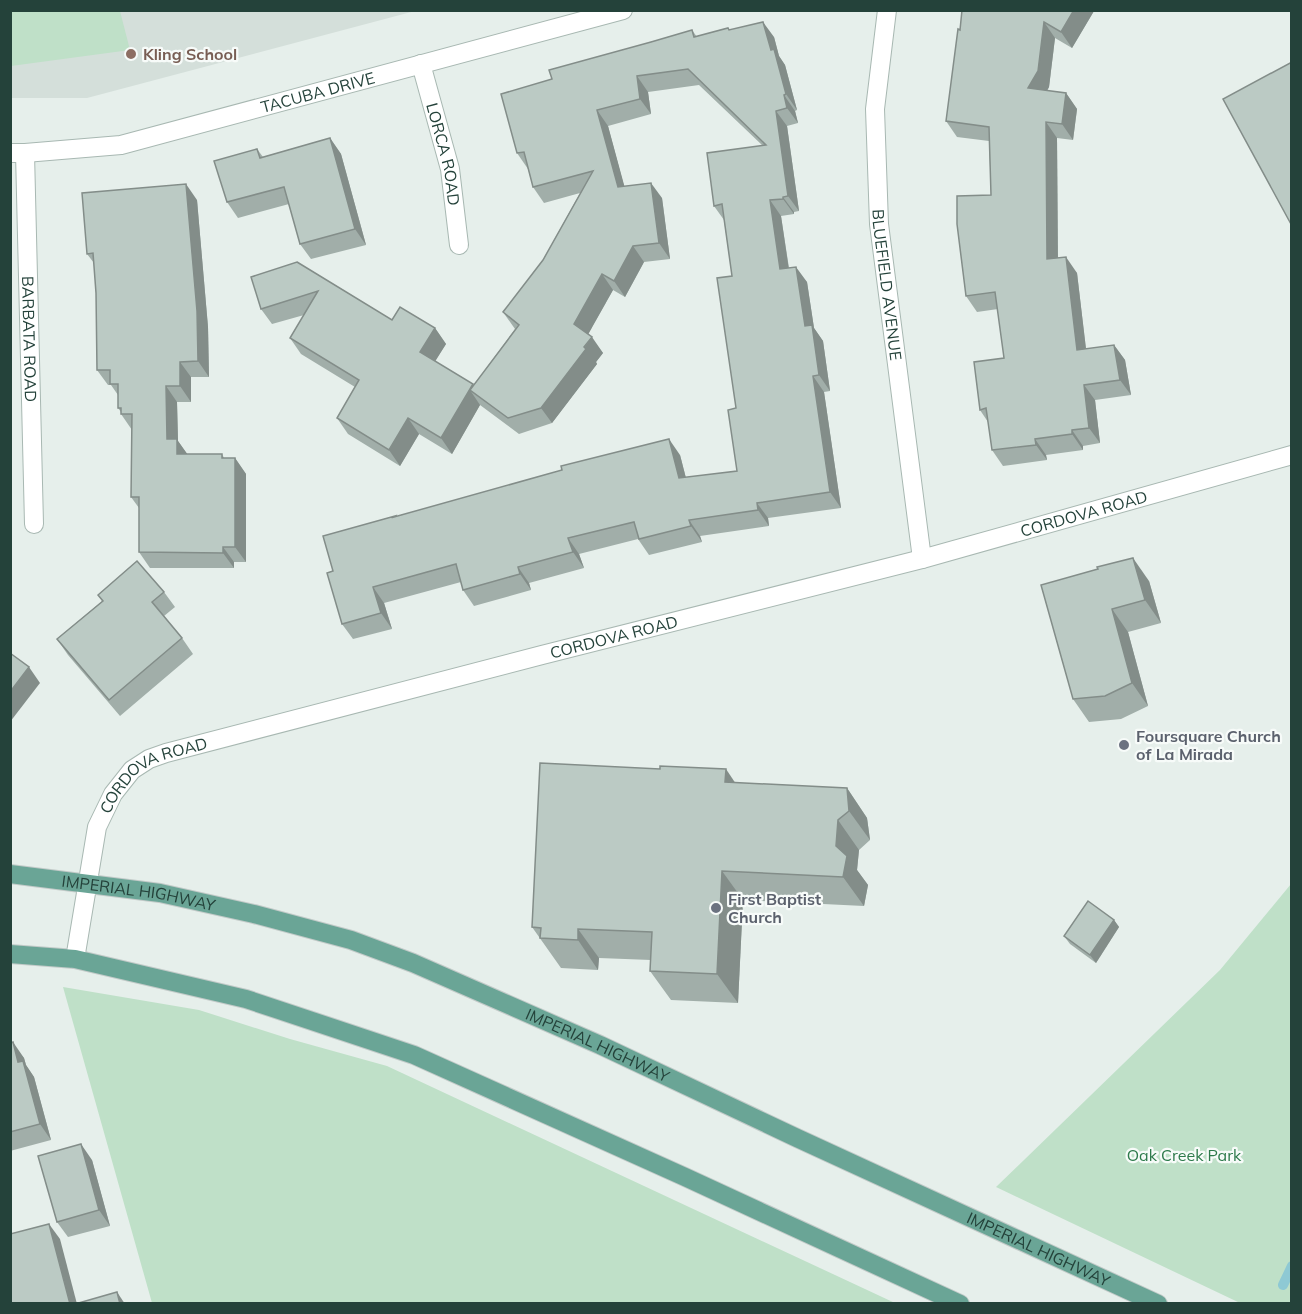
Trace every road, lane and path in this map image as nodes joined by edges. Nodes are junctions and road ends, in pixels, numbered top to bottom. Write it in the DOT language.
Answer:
graph roads {
  1 [pos="623,10"];
  2 [pos="886,10"];
  3 [pos="421,64"];
  4 [pos="18,153"];
  5 [pos="459,245"];
  6 [pos="1292,455"];
  7 [pos="34,524"];
  8 [pos="922,559"];
  9 [pos="10,874"];
  10 [pos="88,884"];
  11 [pos="10,954"];
  12 [pos="75,959"];
  13 [pos="960,1304"];
  14 [pos="1158,1304"];
  1 -- 3 [label="street, TACUBA DRIVE"];
  2 -- 8 [label="street, BLUEFIELD AVENUE"];
  3 -- 4 [label="street, TACUBA DRIVE"];
  3 -- 5 [label="street, LORCA ROAD"];
  4 -- 7 [label="street, BARBATA ROAD"];
  6 -- 8 [label="street, CORDOVA ROAD"];
  8 -- 10 [label="street, CORDOVA ROAD"];
  9 -- 10 [label="main road, IMPERIAL HIGHWAY"];
  10 -- 12 [label="street, CORDOVA ROAD"];
  10 -- 14 [label="main road, IMPERIAL HIGHWAY"];
  11 -- 12 [label="main road"];
  12 -- 13 [label="main road"];
}
